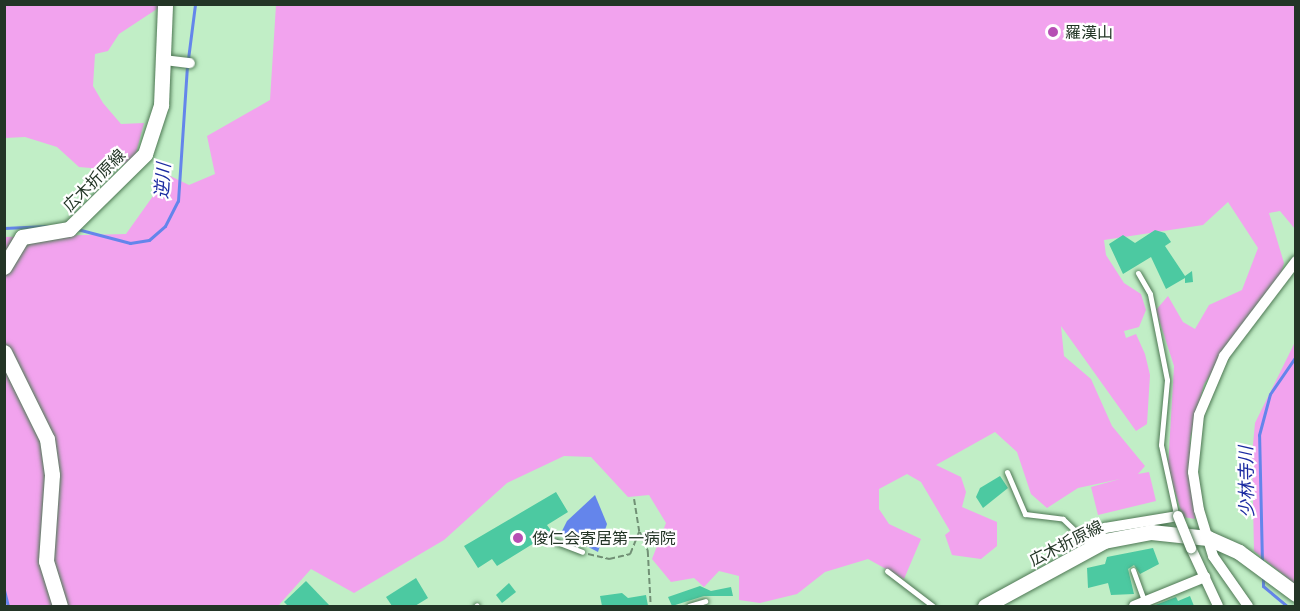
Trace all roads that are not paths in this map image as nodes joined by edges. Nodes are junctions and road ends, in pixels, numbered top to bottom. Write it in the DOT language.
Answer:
graph roads {
  1 [pos="165,4"];
  2 [pos="164,60"];
  3 [pos="190,63"];
  4 [pos="1296,261"];
  5 [pos="4,267"];
  6 [pos="1138,273"];
  7 [pos="4,352"];
  8 [pos="1007,472"];
  9 [pos="1177,515"];
  10 [pos="1208,538"];
  11 [pos="554,541"];
  12 [pos="1089,546"];
  13 [pos="582,552"];
  14 [pos="887,570"];
  15 [pos="1133,570"];
  16 [pos="1205,577"];
  17 [pos="1296,594"];
  18 [pos="1144,600"];
  19 [pos="705,601"];
  20 [pos="60,606"];
  21 [pos="689,606"];
  22 [pos="933,606"];
  23 [pos="985,606"];
  24 [pos="1134,606"];
  25 [pos="1218,606"];
  26 [pos="1248,606"];
  1 -- 2 [label="main road, 広木折原線"];
  2 -- 3 [label="street"];
  2 -- 5 [label="main road, 広木折原線"];
  4 -- 10 [label="street"];
  6 -- 9 [label="lane"];
  7 -- 20 [label="main road"];
  8 -- 12 [label="lane"];
  9 -- 12 [label="street"];
  9 -- 16 [label="street, bridge"];
  10 -- 12 [label="main road, 広木折原線"];
  10 -- 17 [label="main road, 広木折原線"];
  10 -- 26 [label="street"];
  11 -- 13 [label="lane"];
  12 -- 23 [label="main road, 広木折原線"];
  14 -- 22 [label="lane"];
  15 -- 18 [label="lane"];
  16 -- 18 [label="street"];
  16 -- 25 [label="street"];
  18 -- 24 [label="street"];
  19 -- 21 [label="lane"];
}
